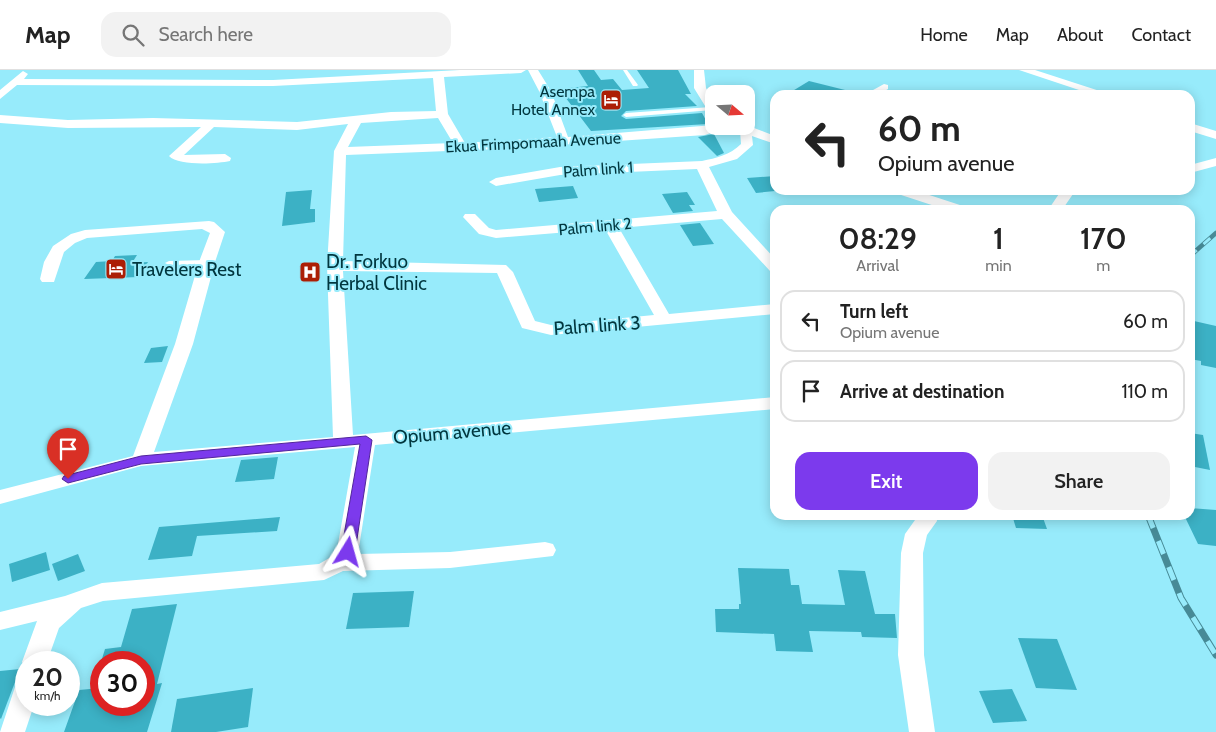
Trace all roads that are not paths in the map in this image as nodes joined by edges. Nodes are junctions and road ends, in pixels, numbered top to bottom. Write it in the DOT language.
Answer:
graph roads {
  1 [pos="28,70"];
  2 [pos="521,70"];
  3 [pos="533,70"];
  4 [pos="625,70"];
  5 [pos="699,70"];
  6 [pos="1024,70"];
  7 [pos="438,75"];
  8 [pos="14,82"];
  9 [pos="635,85"];
  10 [pos="884,87"];
  11 [pos="879,90"];
  12 [pos="1090,90"];
  13 [pos="0,96"];
  14 [pos="705,97"];
  15 [pos="705,110"];
  16 [pos="442,114"];
  17 [pos="626,115"];
  18 [pos="0,119"];
  19 [pos="357,119"];
  20 [pos="211,124"];
  21 [pos="1195,128"];
  22 [pos="705,132"];
  23 [pos="755,133"];
  24 [pos="743,135"];
  25 [pos="1216,135"];
  26 [pos="770,138"];
  27 [pos="564,141"];
  28 [pos="461,146"];
  29 [pos="340,151"];
  30 [pos="226,158"];
  31 [pos="1216,162"];
  32 [pos="702,165"];
  33 [pos="1195,168"];
  34 [pos="496,182"];
  35 [pos="915,195"];
  36 [pos="946,205"];
  37 [pos="726,214"];
  38 [pos="470,217"];
  39 [pos="610,225"];
  40 [pos="207,262"];
  41 [pos="770,262"];
  42 [pos="169,263"];
  43 [pos="335,266"];
  44 [pos="48,279"];
  45 [pos="770,309"];
  46 [pos="664,319"];
  47 [pos="770,403"];
  48 [pos="366,440"];
  49 [pos="343,441"];
  50 [pos="141,460"];
  51 [pos="5,492"];
  52 [pos="926,520"];
  53 [pos="545,550"];
  54 [pos="339,563"];
  55 [pos="73,602"];
  56 [pos="0,621"];
  57 [pos="39,651"];
  58 [pos="17,716"];
  59 [pos="12,732"];
  60 [pos="922,732"];
  1 -- 8 [label="street"];
  2 -- 7 [label="street"];
  3 -- 27 [label="street"];
  4 -- 9 [label="lane"];
  5 -- 14 [label="street"];
  6 -- 12 [label="street"];
  7 -- 8 [label="street"];
  7 -- 16 [label="street"];
  8 -- 13 [label="street"];
  10 -- 11 [label="street"];
  15 -- 17 [label="lane"];
  16 -- 19 [label="street"];
  16 -- 28 [label="street"];
  18 -- 20 [label="street"];
  19 -- 20 [label="street"];
  19 -- 29 [label="street"];
  20 -- 30 [label="street"];
  21 -- 25 [label="street"];
  22 -- 27 [label="street, Ekua Frimpomaah Avenue"];
  23 -- 26 [label="street"];
  24 -- 32 [label="street"];
  27 -- 28 [label="street, Ekua Frimpomaah Avenue"];
  28 -- 29 [label="street, Ekua Frimpomaah Avenue"];
  29 -- 43 [label="street"];
  31 -- 33 [label="street"];
  32 -- 34 [label="street, Palm link 1"];
  32 -- 37 [label="street"];
  35 -- 36 [label="street"];
  37 -- 39 [label="street, Palm link 2"];
  37 -- 41 [label="street"];
  38 -- 39 [label="street, Palm link 2"];
  39 -- 46 [label="street"];
  40 -- 42 [label="lane"];
  40 -- 44 [label="street"];
  40 -- 50 [label="street"];
  43 -- 46 [label="street, Palm link 3"];
  43 -- 49 [label="street"];
  45 -- 46 [label="street, Palm link 3"];
  47 -- 48 [label="street, Opium avenue"];
  48 -- 49 [label="street, Opium avenue"];
  48 -- 54 [label="street"];
  49 -- 50 [label="street, Opium avenue"];
  50 -- 51 [label="street, Opium avenue"];
  52 -- 60 [label="street"];
  53 -- 54 [label="street"];
  54 -- 55 [label="street"];
  55 -- 56 [label="street"];
  55 -- 57 [label="street"];
  58 -- 59 [label="street"];
}
